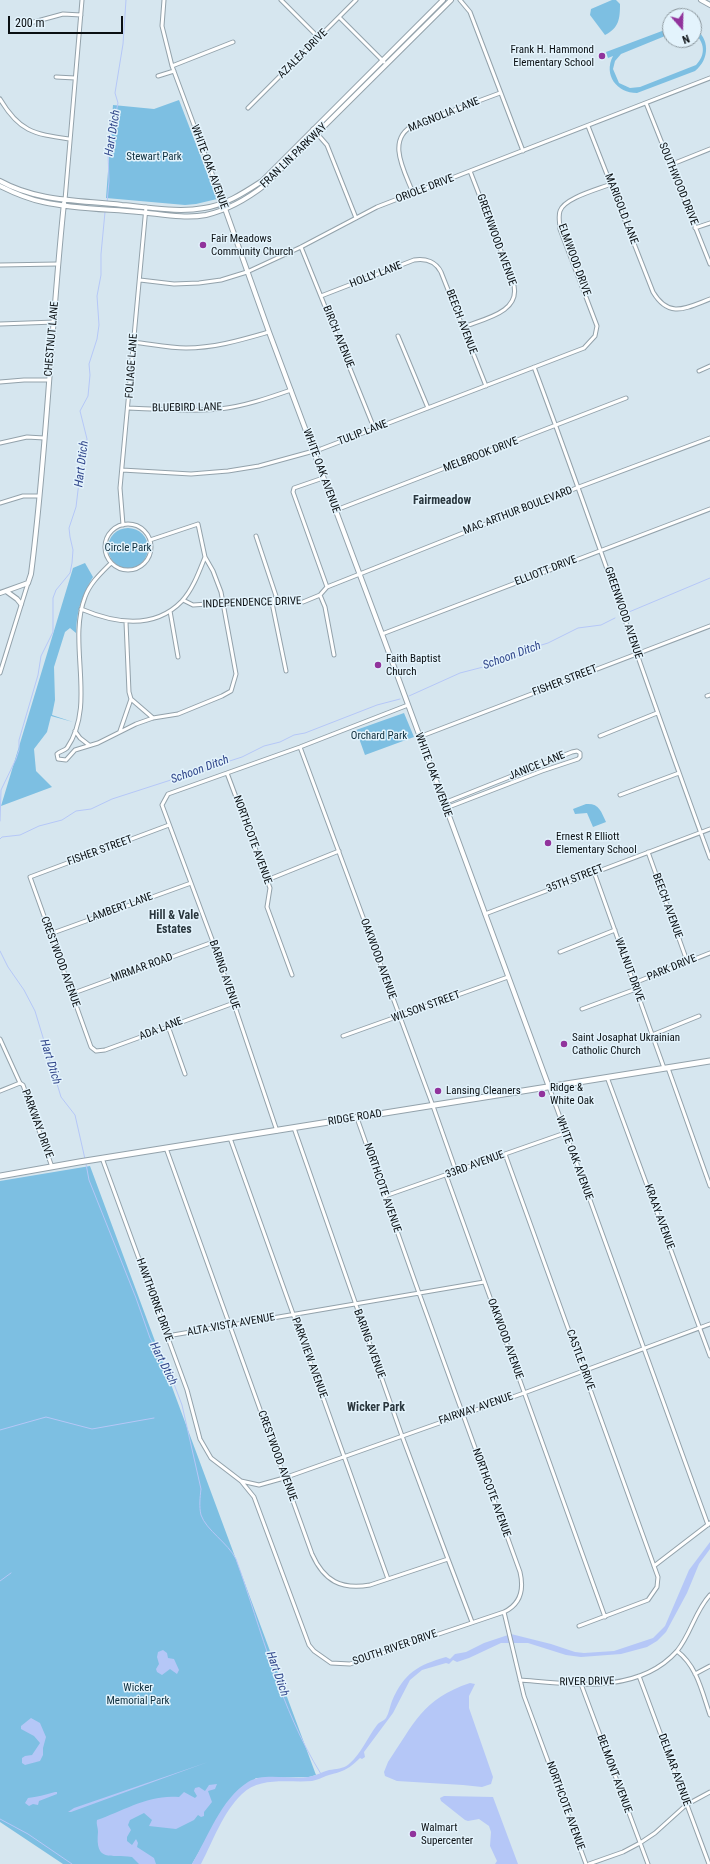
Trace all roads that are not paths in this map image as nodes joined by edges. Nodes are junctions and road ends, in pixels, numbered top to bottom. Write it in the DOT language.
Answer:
graph roads {
  1 [pos="82,0"];
  2 [pos="164,0"];
  3 [pos="281,0"];
  4 [pos="356,0"];
  5 [pos="443,0"];
  6 [pos="451,0"];
  7 [pos="460,0"];
  8 [pos="701,0"];
  9 [pos="710,5"];
  10 [pos="81,15"];
  11 [pos="339,17"];
  12 [pos="30,23"];
  13 [pos="319,38"];
  14 [pos="233,42"];
  15 [pos="383,61"];
  16 [pos="386,65"];
  17 [pos="172,66"];
  18 [pos="174,71"];
  19 [pos="158,76"];
  20 [pos="56,77"];
  21 [pos="75,78"];
  22 [pos="710,78"];
  23 [pos="500,93"];
  24 [pos="0,99"];
  25 [pos="646,103"];
  26 [pos="248,108"];
  27 [pos="588,126"];
  28 [pos="313,129"];
  29 [pos="317,134"];
  30 [pos="69,139"];
  31 [pos="710,149"];
  32 [pos="523,151"];
  33 [pos="670,165"];
  34 [pos="470,171"];
  35 [pos="0,183"];
  36 [pos="611,184"];
  37 [pos="413,193"];
  38 [pos="65,200"];
  39 [pos="223,203"];
  40 [pos="64,205"];
  41 [pos="146,207"];
  42 [pos="225,209"];
  43 [pos="146,213"];
  44 [pos="356,218"];
  45 [pos="710,223"];
  46 [pos="695,228"];
  47 [pos="301,247"];
  48 [pos="430,262"];
  49 [pos="57,264"];
  50 [pos="710,264"];
  51 [pos="0,265"];
  52 [pos="247,272"];
  53 [pos="140,280"];
  54 [pos="321,296"];
  55 [pos="710,298"];
  56 [pos="54,322"];
  57 [pos="0,324"];
  58 [pos="463,327"];
  59 [pos="268,332"];
  60 [pos="398,336"];
  61 [pos="133,342"];
  62 [pos="592,342"];
  63 [pos="710,366"];
  64 [pos="534,367"];
  65 [pos="699,371"];
  66 [pos="48,380"];
  67 [pos="0,382"];
  68 [pos="486,386"];
  69 [pos="291,390"];
  70 [pos="626,398"];
  71 [pos="129,408"];
  72 [pos="428,408"];
  73 [pos="556,426"];
  74 [pos="374,428"];
  75 [pos="44,438"];
  76 [pos="710,438"];
  77 [pos="0,443"];
  78 [pos="313,450"];
  79 [pos="122,470"];
  80 [pos="323,478"];
  81 [pos="579,487"];
  82 [pos="38,496"];
  83 [pos="0,504"];
  84 [pos="710,509"];
  85 [pos="336,510"];
  86 [pos="123,525"];
  87 [pos="256,536"];
  88 [pos="150,540"];
  89 [pos="602,550"];
  90 [pos="205,557"];
  91 [pos="111,563"];
  92 [pos="358,574"];
  93 [pos="28,583"];
  94 [pos="327,587"];
  95 [pos="6,591"];
  96 [pos="0,593"];
  97 [pos="320,595"];
  98 [pos="183,600"];
  99 [pos="223,603"];
  100 [pos="272,603"];
  101 [pos="21,604"];
  102 [pos="81,609"];
  103 [pos="170,611"];
  104 [pos="126,622"];
  105 [pos="710,626"];
  106 [pos="382,634"];
  107 [pos="636,654"];
  108 [pos="334,655"];
  109 [pos="178,657"];
  110 [pos="1,664"];
  111 [pos="286,671"];
  112 [pos="0,673"];
  113 [pos="131,699"];
  114 [pos="408,705"];
  115 [pos="657,713"];
  116 [pos="153,718"];
  117 [pos="75,731"];
  118 [pos="120,731"];
  119 [pos="600,736"];
  120 [pos="419,737"];
  121 [pos="89,745"];
  122 [pos="300,747"];
  123 [pos="227,773"];
  124 [pos="679,773"];
  125 [pos="620,795"];
  126 [pos="444,803"];
  127 [pos="446,808"];
  128 [pos="170,825"];
  129 [pos="710,829"];
  130 [pos="700,832"];
  131 [pos="339,851"];
  132 [pos="648,852"];
  133 [pos="710,858"];
  134 [pos="594,872"];
  135 [pos="30,877"];
  136 [pos="267,880"];
  137 [pos="191,883"];
  138 [pos="485,914"];
  139 [pos="615,930"];
  140 [pos="50,934"];
  141 [pos="213,942"];
  142 [pos="560,952"];
  143 [pos="710,953"];
  144 [pos="687,961"];
  145 [pos="292,975"];
  146 [pos="508,977"];
  147 [pos="634,983"];
  148 [pos="636,989"];
  149 [pos="71,994"];
  150 [pos="234,1003"];
  151 [pos="582,1009"];
  152 [pos="399,1016"];
  153 [pos="699,1016"];
  154 [pos="168,1026"];
  155 [pos="652,1035"];
  156 [pos="343,1036"];
  157 [pos="0,1039"];
  158 [pos="91,1047"];
  159 [pos="710,1061"];
  160 [pos="666,1068"];
  161 [pos="185,1074"];
  162 [pos="607,1077"];
  163 [pos="20,1084"];
  164 [pos="549,1087"];
  165 [pos="0,1091"];
  166 [pos="433,1106"];
  167 [pos="358,1118"];
  168 [pos="294,1128"];
  169 [pos="277,1131"];
  170 [pos="565,1133"];
  171 [pos="230,1138"];
  172 [pos="166,1148"];
  173 [pos="505,1154"];
  174 [pos="102,1158"];
  175 [pos="52,1167"];
  176 [pos="456,1172"];
  177 [pos="446,1175"];
  178 [pos="0,1176"];
  179 [pos="710,1186"];
  180 [pos="385,1196"];
  181 [pos="484,1282"];
  182 [pos="419,1293"];
  183 [pos="355,1304"];
  184 [pos="293,1314"];
  185 [pos="710,1324"];
  186 [pos="230,1325"];
  187 [pos="700,1328"];
  188 [pos="167,1336"];
  189 [pos="643,1349"];
  190 [pos="710,1356"];
  191 [pos="584,1371"];
  192 [pos="524,1393"];
  193 [pos="463,1414"];
  194 [pos="402,1436"];
  195 [pos="344,1455"];
  196 [pos="284,1478"];
  197 [pos="241,1481"];
  198 [pos="709,1524"];
  199 [pos="448,1559"];
  200 [pos="654,1566"];
  201 [pos="388,1579"];
  202 [pos="710,1595"];
  203 [pos="504,1612"];
  204 [pos="605,1616"];
  205 [pos="472,1622"];
  206 [pos="579,1626"];
  207 [pos="302,1628"];
  208 [pos="677,1651"];
  209 [pos="710,1666"];
  210 [pos="695,1674"];
  211 [pos="639,1676"];
  212 [pos="520,1680"];
  213 [pos="581,1684"];
  214 [pos="710,1715"];
  215 [pos="710,1792"];
  216 [pos="686,1805"];
  217 [pos="640,1843"];
  218 [pos="586,1864"];
  219 [pos="589,1864"];
  220 [pos="648,1864"];
  221 [pos="709,1864"];
  1 -- 10 [label="street, CHESTNUT LANE"];
  2 -- 17 [label="street, WHITE OAK AVENUE"];
  3 -- 13 [label="street"];
  4 -- 11 [label="street, AZALEA DRIVE"];
  5 -- 15 [label="street, FRAN LIN PARKWAY"];
  6 -- 16 [label="street, FRAN LIN PARKWAY"];
  7 -- 23 [label="street"];
  8 -- 9 [label="street"];
  10 -- 12 [label="street"];
  10 -- 21 [label="street, CHESTNUT LANE"];
  11 -- 13 [label="street, AZALEA DRIVE"];
  11 -- 15 [label="street"];
  13 -- 26 [label="street, AZALEA DRIVE"];
  14 -- 17 [label="street"];
  15 -- 16 [label="street"];
  15 -- 28 [label="street, FRAN LIN PARKWAY"];
  16 -- 29 [label="street, FRAN LIN PARKWAY"];
  17 -- 18 [label="street, WHITE OAK AVENUE"];
  18 -- 19 [label="street"];
  18 -- 39 [label="street, WHITE OAK AVENUE"];
  20 -- 21 [label="street"];
  21 -- 30 [label="street, CHESTNUT LANE"];
  22 -- 25 [label="street, ORIOLE DRIVE"];
  23 -- 32 [label="street"];
  23 -- 37 [label="street, MAGNOLIA LANE"];
  24 -- 30 [label="street"];
  25 -- 27 [label="street, ORIOLE DRIVE"];
  25 -- 33 [label="street, SOUTHWOOD DRIVE"];
  27 -- 32 [label="street, ORIOLE DRIVE"];
  27 -- 36 [label="street, MARIGOLD LANE"];
  28 -- 29 [label="street"];
  28 -- 39 [label="street, FRAN LIN PARKWAY"];
  29 -- 42 [label="street, FRAN LIN PARKWAY"];
  29 -- 44 [label="street"];
  30 -- 38 [label="street, CHESTNUT LANE"];
  31 -- 33 [label="street"];
  32 -- 34 [label="street, ORIOLE DRIVE"];
  33 -- 46 [label="street, SOUTHWOOD DRIVE"];
  34 -- 37 [label="street, ORIOLE DRIVE"];
  34 -- 58 [label="street, GREENWOOD AVENUE"];
  35 -- 38 [label="street, FRAN LIN PARKWAY"];
  35 -- 40 [label="street, FRAN LIN PARKWAY"];
  36 -- 55 [label="street, MARIGOLD LANE"];
  36 -- 62 [label="street, ELMWOOD DRIVE"];
  37 -- 44 [label="street, ORIOLE DRIVE"];
  38 -- 40 [label="street, CHESTNUT LANE"];
  38 -- 41 [label="street, FRAN LIN PARKWAY"];
  39 -- 41 [label="street, FRAN LIN PARKWAY"];
  39 -- 42 [label="street, WHITE OAK AVENUE"];
  40 -- 43 [label="street, FRAN LIN PARKWAY"];
  40 -- 49 [label="street, CHESTNUT LANE"];
  41 -- 43 [label="street, FOLIAGE LANE"];
  42 -- 43 [label="street, FRAN LIN PARKWAY"];
  42 -- 52 [label="street, WHITE OAK AVENUE"];
  43 -- 53 [label="street, FOLIAGE LANE"];
  44 -- 47 [label="street, ORIOLE DRIVE"];
  45 -- 46 [label="street"];
  46 -- 50 [label="street, SOUTHWOOD DRIVE"];
  47 -- 52 [label="street, ORIOLE DRIVE"];
  47 -- 54 [label="street, BIRCH AVENUE"];
  48 -- 54 [label="street, HOLLY LANE"];
  48 -- 58 [label="street, BEECH AVENUE"];
  49 -- 51 [label="street"];
  49 -- 56 [label="street, CHESTNUT LANE"];
  52 -- 53 [label="street, ORIOLE DRIVE"];
  52 -- 59 [label="street, WHITE OAK AVENUE"];
  53 -- 61 [label="street, FOLIAGE LANE"];
  54 -- 74 [label="street, BIRCH AVENUE"];
  56 -- 57 [label="street"];
  56 -- 66 [label="street, CHESTNUT LANE"];
  58 -- 68 [label="street, BEECH AVENUE"];
  59 -- 61 [label="street"];
  59 -- 69 [label="street, WHITE OAK AVENUE"];
  60 -- 72 [label="street"];
  61 -- 71 [label="street, FOLIAGE LANE"];
  62 -- 64 [label="street, TULIP LANE"];
  63 -- 65 [label="street"];
  64 -- 68 [label="street, TULIP LANE"];
  64 -- 73 [label="street, GREENWOOD AVENUE"];
  66 -- 67 [label="street"];
  66 -- 75 [label="street, CHESTNUT LANE"];
  68 -- 72 [label="street, TULIP LANE"];
  69 -- 71 [label="street, BLUEBIRD LANE"];
  69 -- 78 [label="street, WHITE OAK AVENUE"];
  70 -- 73 [label="street, MELBROOK DRIVE"];
  71 -- 79 [label="street, FOLIAGE LANE"];
  72 -- 74 [label="street, TULIP LANE"];
  73 -- 81 [label="street, GREENWOOD AVENUE"];
  73 -- 85 [label="street, MELBROOK DRIVE"];
  74 -- 78 [label="street, TULIP LANE"];
  75 -- 77 [label="street"];
  75 -- 82 [label="street, CHESTNUT LANE"];
  76 -- 81 [label="street, MAC ARTHUR BOULEVARD"];
  78 -- 79 [label="street, TULIP LANE"];
  78 -- 80 [label="street, WHITE OAK AVENUE"];
  79 -- 86 [label="street, FOLIAGE LANE"];
  80 -- 85 [label="street, WHITE OAK AVENUE"];
  80 -- 94 [label="street"];
  81 -- 89 [label="street, GREENWOOD AVENUE"];
  81 -- 92 [label="street, MAC ARTHUR BOULEVARD"];
  82 -- 83 [label="street"];
  82 -- 93 [label="street, CHESTNUT LANE"];
  84 -- 89 [label="street, ELLIOTT DRIVE"];
  85 -- 92 [label="street, WHITE OAK AVENUE"];
  86 -- 88 [label="street"];
  86 -- 91 [label="street"];
  87 -- 100 [label="street"];
  88 -- 90 [label="street"];
  88 -- 91 [label="street"];
  89 -- 106 [label="street, ELLIOTT DRIVE"];
  89 -- 107 [label="street, GREENWOOD AVENUE"];
  90 -- 98 [label="street"];
  90 -- 99 [label="street"];
  91 -- 102 [label="street"];
  92 -- 94 [label="street, MAC ARTHUR BOULEVARD"];
  92 -- 106 [label="street, WHITE OAK AVENUE"];
  93 -- 95 [label="street"];
  93 -- 101 [label="street, CHESTNUT LANE"];
  94 -- 97 [label="street"];
  95 -- 96 [label="street"];
  95 -- 101 [label="street"];
  97 -- 100 [label="street, INDEPENDENCE DRIVE"];
  97 -- 108 [label="street"];
  98 -- 99 [label="street, INDEPENDENCE DRIVE"];
  98 -- 103 [label="street"];
  99 -- 100 [label="street, INDEPENDENCE DRIVE"];
  99 -- 116 [label="street"];
  100 -- 111 [label="street"];
  101 -- 110 [label="street, CHESTNUT LANE"];
  102 -- 104 [label="street"];
  102 -- 117 [label="street"];
  103 -- 104 [label="street"];
  103 -- 109 [label="street"];
  104 -- 113 [label="street"];
  105 -- 107 [label="street, FISHER STREET"];
  106 -- 114 [label="street, WHITE OAK AVENUE"];
  107 -- 115 [label="street, GREENWOOD AVENUE"];
  107 -- 120 [label="street, FISHER STREET"];
  110 -- 112 [label="street, CHESTNUT LANE"];
  113 -- 116 [label="street"];
  113 -- 118 [label="street"];
  114 -- 120 [label="street, WHITE OAK AVENUE"];
  114 -- 122 [label="street"];
  115 -- 119 [label="street"];
  115 -- 124 [label="street, GREENWOOD AVENUE"];
  116 -- 118 [label="street"];
  117 -- 121 [label="street"];
  117 -- 121 [label="street"];
  118 -- 121 [label="street"];
  120 -- 126 [label="street, WHITE OAK AVENUE"];
  122 -- 123 [label="street"];
  122 -- 131 [label="street, OAKWOOD AVENUE"];
  123 -- 128 [label="street, BARING AVENUE"];
  123 -- 136 [label="street, NORTHCOTE AVENUE"];
  124 -- 125 [label="street"];
  124 -- 130 [label="street, GREENWOOD AVENUE"];
  126 -- 127 [label="street, WHITE OAK AVENUE"];
  126 -- 127 [label="street, JANICE LANE"];
  127 -- 138 [label="street, WHITE OAK AVENUE"];
  128 -- 135 [label="street, FISHER STREET"];
  128 -- 137 [label="street, BARING AVENUE"];
  129 -- 130 [label="street, 35TH STREET"];
  130 -- 132 [label="street, 35TH STREET"];
  130 -- 133 [label="street, GREENWOOD AVENUE"];
  131 -- 136 [label="street"];
  131 -- 152 [label="street, OAKWOOD AVENUE"];
  132 -- 134 [label="street, 35TH STREET"];
  132 -- 144 [label="street, BEECH AVENUE"];
  134 -- 138 [label="street, 35TH STREET"];
  134 -- 139 [label="street, WALNUT DRIVE"];
  135 -- 140 [label="street, CRESTWOOD AVENUE"];
  136 -- 145 [label="street, NORTHCOTE AVENUE"];
  137 -- 140 [label="street, LAMBERT LANE"];
  137 -- 141 [label="street, BARING AVENUE"];
  138 -- 146 [label="street, WHITE OAK AVENUE"];
  139 -- 142 [label="street"];
  139 -- 147 [label="street, WALNUT DRIVE"];
  140 -- 149 [label="street, CRESTWOOD AVENUE"];
  141 -- 149 [label="street, MIRMAR ROAD"];
  141 -- 150 [label="street, BARING AVENUE"];
  143 -- 144 [label="street, PARK DRIVE"];
  144 -- 147 [label="street, PARK DRIVE"];
  146 -- 152 [label="street, WILSON STREET"];
  146 -- 164 [label="street, WHITE OAK AVENUE"];
  147 -- 148 [label="street, WALNUT DRIVE"];
  148 -- 151 [label="street, PARK DRIVE"];
  148 -- 155 [label="street, WALNUT DRIVE"];
  149 -- 158 [label="street, CRESTWOOD AVENUE"];
  150 -- 154 [label="street, ADA LANE"];
  150 -- 169 [label="street, BARING AVENUE"];
  152 -- 156 [label="street, WILSON STREET"];
  152 -- 166 [label="street, OAKWOOD AVENUE"];
  153 -- 155 [label="street"];
  154 -- 158 [label="street, ADA LANE"];
  154 -- 161 [label="street"];
  155 -- 160 [label="street, WALNUT DRIVE"];
  157 -- 163 [label="street, PARKWAY DRIVE"];
  159 -- 160 [label="main road, RIDGE ROAD"];
  160 -- 162 [label="main road, RIDGE ROAD"];
  160 -- 179 [label="street, WALNUT DRIVE"];
  162 -- 164 [label="main road, RIDGE ROAD"];
  162 -- 187 [label="street, KRAAY AVENUE"];
  163 -- 165 [label="street"];
  163 -- 175 [label="street, PARKWAY DRIVE"];
  164 -- 166 [label="main road, RIDGE ROAD"];
  164 -- 170 [label="street, WHITE OAK AVENUE"];
  166 -- 167 [label="main road, RIDGE ROAD"];
  166 -- 176 [label="street, OAKWOOD AVENUE"];
  167 -- 168 [label="main road, RIDGE ROAD"];
  167 -- 180 [label="street, NORTHCOTE AVENUE"];
  168 -- 169 [label="main road, RIDGE ROAD"];
  168 -- 183 [label="street, BARING AVENUE"];
  169 -- 171 [label="main road, RIDGE ROAD"];
  170 -- 173 [label="street, 33RD AVENUE"];
  170 -- 189 [label="street, WHITE OAK AVENUE"];
  171 -- 172 [label="main road, RIDGE ROAD"];
  171 -- 184 [label="street, PARKVIEW AVENUE"];
  172 -- 174 [label="main road, RIDGE ROAD"];
  172 -- 186 [label="street, CRESTWOOD AVENUE"];
  173 -- 176 [label="street, 33RD AVENUE"];
  173 -- 191 [label="street, CASTLE DRIVE"];
  174 -- 175 [label="main road, RIDGE ROAD"];
  174 -- 188 [label="street, HAWTHORNE DRIVE"];
  175 -- 178 [label="main road, RIDGE ROAD"];
  176 -- 177 [label="street, 33RD AVENUE"];
  177 -- 180 [label="street, 33RD AVENUE"];
  177 -- 181 [label="street, OAKWOOD AVENUE"];
  180 -- 182 [label="street, NORTHCOTE AVENUE"];
  181 -- 182 [label="street, ALTA VISTA AVENUE"];
  181 -- 192 [label="street, OAKWOOD AVENUE"];
  182 -- 183 [label="street, ALTA VISTA AVENUE"];
  182 -- 193 [label="street, NORTHCOTE AVENUE"];
  183 -- 184 [label="street, ALTA VISTA AVENUE"];
  183 -- 194 [label="street, BARING AVENUE"];
  184 -- 186 [label="street, ALTA VISTA AVENUE"];
  184 -- 195 [label="street, PARKVIEW AVENUE"];
  185 -- 187 [label="street, FAIRWAY AVENUE"];
  186 -- 188 [label="street, ALTA VISTA AVENUE"];
  186 -- 196 [label="street, CRESTWOOD AVENUE"];
  187 -- 189 [label="street, FAIRWAY AVENUE"];
  187 -- 190 [label="street, KRAAY AVENUE"];
  188 -- 197 [label="street, HAWTHORNE DRIVE"];
  189 -- 191 [label="street, FAIRWAY AVENUE"];
  189 -- 198 [label="street, WHITE OAK AVENUE"];
  191 -- 192 [label="street, FAIRWAY AVENUE"];
  191 -- 200 [label="street, CASTLE DRIVE"];
  192 -- 193 [label="street, FAIRWAY AVENUE"];
  192 -- 204 [label="street, OAKWOOD AVENUE"];
  193 -- 194 [label="street, FAIRWAY AVENUE"];
  193 -- 203 [label="street, NORTHCOTE AVENUE"];
  194 -- 195 [label="street, FAIRWAY AVENUE"];
  194 -- 199 [label="street, BARING AVENUE"];
  195 -- 196 [label="street, FAIRWAY AVENUE"];
  195 -- 201 [label="street, PARKVIEW AVENUE"];
  196 -- 197 [label="street, FAIRWAY AVENUE"];
  196 -- 201 [label="street, CRESTWOOD AVENUE"];
  197 -- 207 [label="street, HAWTHORNE DRIVE"];
  198 -- 200 [label="street"];
  199 -- 201 [label="street, CRESTWOOD AVENUE"];
  199 -- 205 [label="street"];
  200 -- 204 [label="street"];
  202 -- 208 [label="street, RIVER DRIVE"];
  203 -- 205 [label="street, SOUTH RIVER DRIVE"];
  203 -- 212 [label="street, NORTHCOTE AVENUE"];
  204 -- 206 [label="street"];
  205 -- 207 [label="street, SOUTH RIVER DRIVE"];
  208 -- 210 [label="street"];
  208 -- 211 [label="street, RIVER DRIVE"];
  209 -- 210 [label="street"];
  210 -- 214 [label="street"];
  211 -- 213 [label="street, RIVER DRIVE"];
  211 -- 216 [label="street, DELMAR AVENUE"];
  212 -- 213 [label="street, RIVER DRIVE"];
  212 -- 218 [label="street, NORTHCOTE AVENUE"];
  213 -- 217 [label="street, BELMONT AVENUE"];
  215 -- 216 [label="street"];
  216 -- 217 [label="street"];
  216 -- 221 [label="street, DELMAR AVENUE"];
  217 -- 219 [label="street"];
  217 -- 220 [label="street, BELMONT AVENUE"];
}
